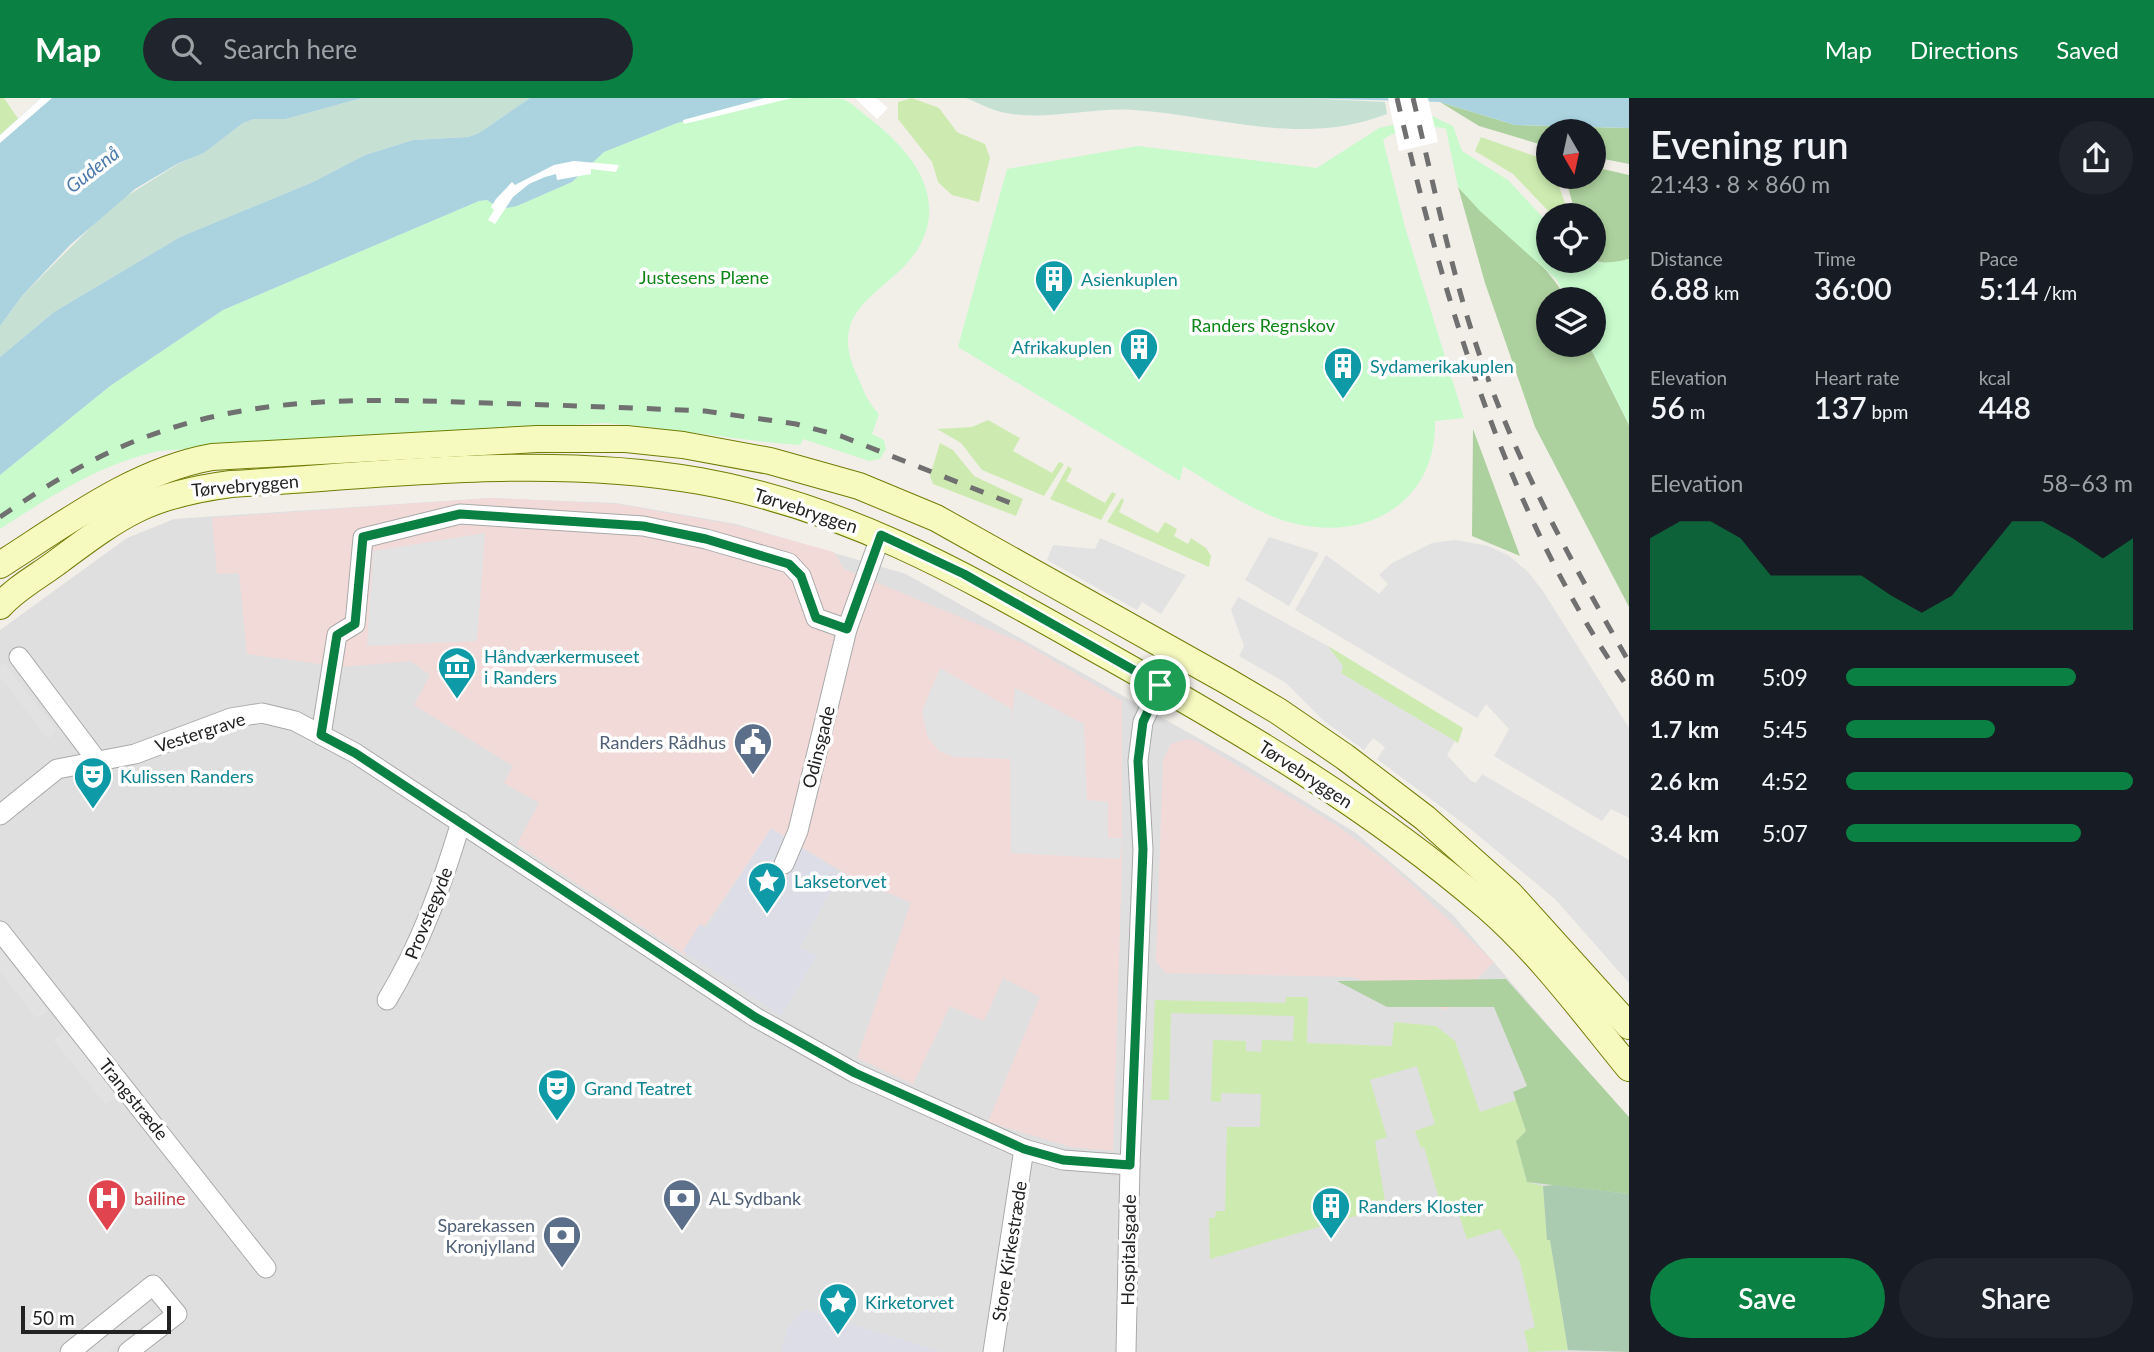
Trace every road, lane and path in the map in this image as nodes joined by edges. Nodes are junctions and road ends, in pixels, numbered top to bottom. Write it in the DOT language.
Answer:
graph roads {
  1 [pos="881,535"];
  2 [pos="0,565"];
  3 [pos="2,602"];
  4 [pos="847,629"];
  5 [pos="1176,652"];
  6 [pos="19,657"];
  7 [pos="1160,685"];
  8 [pos="321,735"];
  9 [pos="98,762"];
  10 [pos="0,815"];
  11 [pos="461,822"];
  12 [pos="784,864"];
  13 [pos="0,931"];
  14 [pos="387,1000"];
  15 [pos="1629,1026"];
  16 [pos="1629,1068"];
  17 [pos="1024,1149"];
  18 [pos="1130,1165"];
  19 [pos="266,1268"];
  20 [pos="70,1352"];
  21 [pos="128,1352"];
  22 [pos="993,1352"];
  23 [pos="1126,1352"];
  1 -- 3 [label="main road, Tørvebryggen"];
  1 -- 4 [label="street, Odinsgade"];
  1 -- 7 [label="main road, Tørvebryggen"];
  2 -- 5 [label="main road, Tørvebryggen"];
  4 -- 8 [label="street"];
  4 -- 12 [label="street, Odinsgade"];
  5 -- 7 [label="street, Hospitalsgade"];
  5 -- 15 [label="main road, Tørvebryggen"];
  6 -- 9 [label="street"];
  7 -- 16 [label="main road, Tørvebryggen"];
  7 -- 18 [label="street, Hospitalsgade"];
  8 -- 9 [label="street, Vestergrave"];
  8 -- 11 [label="street, Vestergrave"];
  9 -- 10 [label="street, Vestergrave"];
  11 -- 14 [label="street, Provstegyde"];
  11 -- 17 [label="street, Vestergrave"];
  13 -- 19 [label="street, Trangstræde"];
  17 -- 18 [label="street, Vestergrave"];
  17 -- 22 [label="street, Store Kirkestræde"];
  18 -- 23 [label="street, Hospitalsgade"];
  20 -- 21 [label="street"];
}
